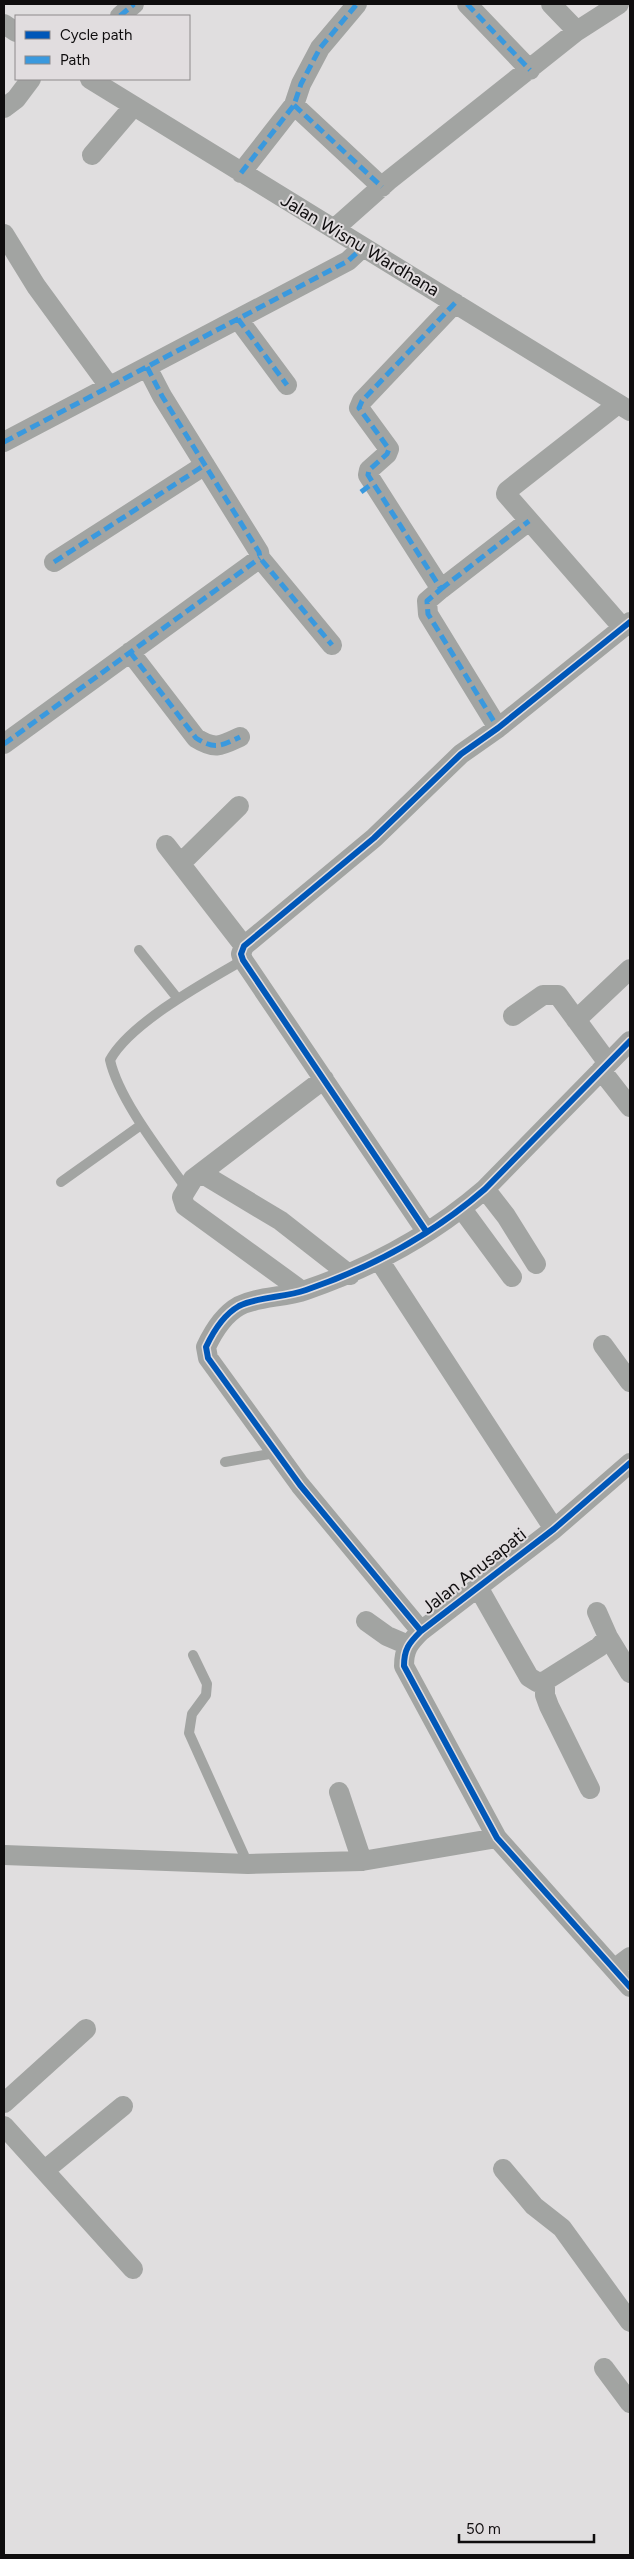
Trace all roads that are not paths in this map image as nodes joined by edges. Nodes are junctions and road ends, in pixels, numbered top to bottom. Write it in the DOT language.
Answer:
graph roads {
  1 [pos="134,4"];
  2 [pos="357,4"];
  3 [pos="467,4"];
  4 [pos="551,4"];
  5 [pos="619,4"];
  6 [pos="121,15"];
  7 [pos="4,24"];
  8 [pos="15,31"];
  9 [pos="577,31"];
  10 [pos="530,70"];
  11 [pos="30,80"];
  12 [pos="92,80"];
  13 [pos="294,105"];
  14 [pos="133,106"];
  15 [pos="4,108"];
  16 [pos="92,155"];
  17 [pos="241,173"];
  18 [pos="382,187"];
  19 [pos="334,229"];
  20 [pos="4,234"];
  21 [pos="363,247"];
  22 [pos="455,303"];
  23 [pos="238,319"];
  24 [pos="147,367"];
  25 [pos="287,385"];
  26 [pos="109,386"];
  27 [pos="626,403"];
  28 [pos="4,442"];
  29 [pos="205,466"];
  30 [pos="529,521"];
  31 [pos="260,558"];
  32 [pos="54,562"];
  33 [pos="441,589"];
  34 [pos="627,625"];
  35 [pos="332,645"];
  36 [pos="130,652"];
  37 [pos="498,728"];
  38 [pos="240,737"];
  39 [pos="4,744"];
  40 [pos="239,806"];
  41 [pos="166,845"];
  42 [pos="181,863"];
  43 [pos="139,950"];
  44 [pos="243,953"];
  45 [pos="630,968"];
  46 [pos="178,999"];
  47 [pos="513,1016"];
  48 [pos="576,1020"];
  49 [pos="630,1041"];
  50 [pos="604,1067"];
  51 [pos="324,1079"];
  52 [pos="630,1107"];
  53 [pos="142,1125"];
  54 [pos="201,1172"];
  55 [pos="61,1182"];
  56 [pos="186,1188"];
  57 [pos="485,1189"];
  58 [pos="462,1209"];
  59 [pos="426,1231"];
  60 [pos="379,1260"];
  61 [pos="536,1264"];
  62 [pos="350,1275"];
  63 [pos="512,1277"];
  64 [pos="302,1291"];
  65 [pos="603,1345"];
  66 [pos="630,1382"];
  67 [pos="274,1452"];
  68 [pos="226,1462"];
  69 [pos="630,1463"];
  70 [pos="554,1529"];
  71 [pos="478,1587"];
  72 [pos="597,1612"];
  73 [pos="366,1621"];
  74 [pos="608,1637"];
  75 [pos="414,1638"];
  76 [pos="193,1655"];
  77 [pos="630,1673"];
  78 [pos="545,1681"];
  79 [pos="590,1789"];
  80 [pos="339,1792"];
  81 [pos="494,1833"];
  82 [pos="4,1855"];
  83 [pos="362,1861"];
  84 [pos="248,1864"];
  85 [pos="630,1957"];
  86 [pos="614,1969"];
  87 [pos="630,1987"];
  88 [pos="86,2029"];
  89 [pos="4,2103"];
  90 [pos="123,2106"];
  91 [pos="4,2126"];
  92 [pos="503,2169"];
  93 [pos="45,2170"];
  94 [pos="133,2269"];
  95 [pos="630,2322"];
  96 [pos="604,2368"];
  97 [pos="630,2403"];
  1 -- 6 [label="street"];
  2 -- 13 [label="street"];
  3 -- 10 [label="street"];
  4 -- 9 [label="street"];
  5 -- 9 [label="street"];
  7 -- 8 [label="street"];
  9 -- 10 [label="street"];
  10 -- 18 [label="street"];
  11 -- 15 [label="street"];
  12 -- 14 [label="street, Jalan Wisnu Wardhana"];
  13 -- 17 [label="street"];
  13 -- 18 [label="street"];
  14 -- 16 [label="street"];
  14 -- 17 [label="street, Jalan Wisnu Wardhana"];
  17 -- 19 [label="street, Jalan Wisnu Wardhana"];
  18 -- 19 [label="street"];
  19 -- 21 [label="street, Jalan Wisnu Wardhana"];
  20 -- 26 [label="street"];
  21 -- 22 [label="street, Jalan Wisnu Wardhana"];
  21 -- 23 [label="street"];
  22 -- 27 [label="street, Jalan Wisnu Wardhana"];
  22 -- 33 [label="street"];
  23 -- 24 [label="street"];
  23 -- 25 [label="street"];
  24 -- 26 [label="street"];
  24 -- 29 [label="street"];
  26 -- 28 [label="street"];
  27 -- 30 [label="street"];
  29 -- 31 [label="street"];
  29 -- 32 [label="street"];
  30 -- 33 [label="street"];
  30 -- 34 [label="street"];
  31 -- 35 [label="street"];
  31 -- 36 [label="street"];
  33 -- 37 [label="street"];
  34 -- 37 [label="street"];
  36 -- 38 [label="street"];
  36 -- 39 [label="street"];
  37 -- 44 [label="street"];
  40 -- 42 [label="street"];
  41 -- 42 [label="street"];
  42 -- 44 [label="street"];
  43 -- 46 [label="lane"];
  44 -- 46 [label="lane"];
  44 -- 51 [label="street"];
  45 -- 48 [label="street"];
  46 -- 53 [label="lane"];
  47 -- 48 [label="street"];
  48 -- 50 [label="street"];
  49 -- 50 [label="street"];
  50 -- 52 [label="street"];
  50 -- 57 [label="street"];
  51 -- 54 [label="street"];
  51 -- 59 [label="street"];
  53 -- 55 [label="lane"];
  53 -- 56 [label="lane"];
  54 -- 56 [label="street"];
  54 -- 62 [label="street"];
  56 -- 64 [label="street"];
  57 -- 58 [label="street"];
  57 -- 61 [label="street"];
  58 -- 59 [label="street"];
  58 -- 63 [label="street"];
  59 -- 60 [label="street"];
  60 -- 62 [label="street"];
  60 -- 70 [label="street"];
  62 -- 64 [label="street"];
  64 -- 67 [label="street"];
  65 -- 66 [label="street"];
  67 -- 68 [label="lane"];
  67 -- 75 [label="street"];
  69 -- 70 [label="street, Jalan Anusapati"];
  70 -- 71 [label="street, Jalan Anusapati"];
  71 -- 75 [label="street, Jalan Anusapati"];
  71 -- 78 [label="street"];
  72 -- 74 [label="street"];
  73 -- 75 [label="street"];
  74 -- 77 [label="street"];
  74 -- 78 [label="street"];
  75 -- 81 [label="street"];
  76 -- 84 [label="lane"];
  78 -- 79 [label="street"];
  80 -- 83 [label="street"];
  81 -- 83 [label="street"];
  81 -- 86 [label="street"];
  82 -- 84 [label="street"];
  83 -- 84 [label="street"];
  85 -- 86 [label="street"];
  86 -- 87 [label="street"];
  88 -- 89 [label="street"];
  90 -- 93 [label="street"];
  91 -- 93 [label="street"];
  92 -- 95 [label="street"];
  93 -- 94 [label="street"];
  96 -- 97 [label="street"];
}
